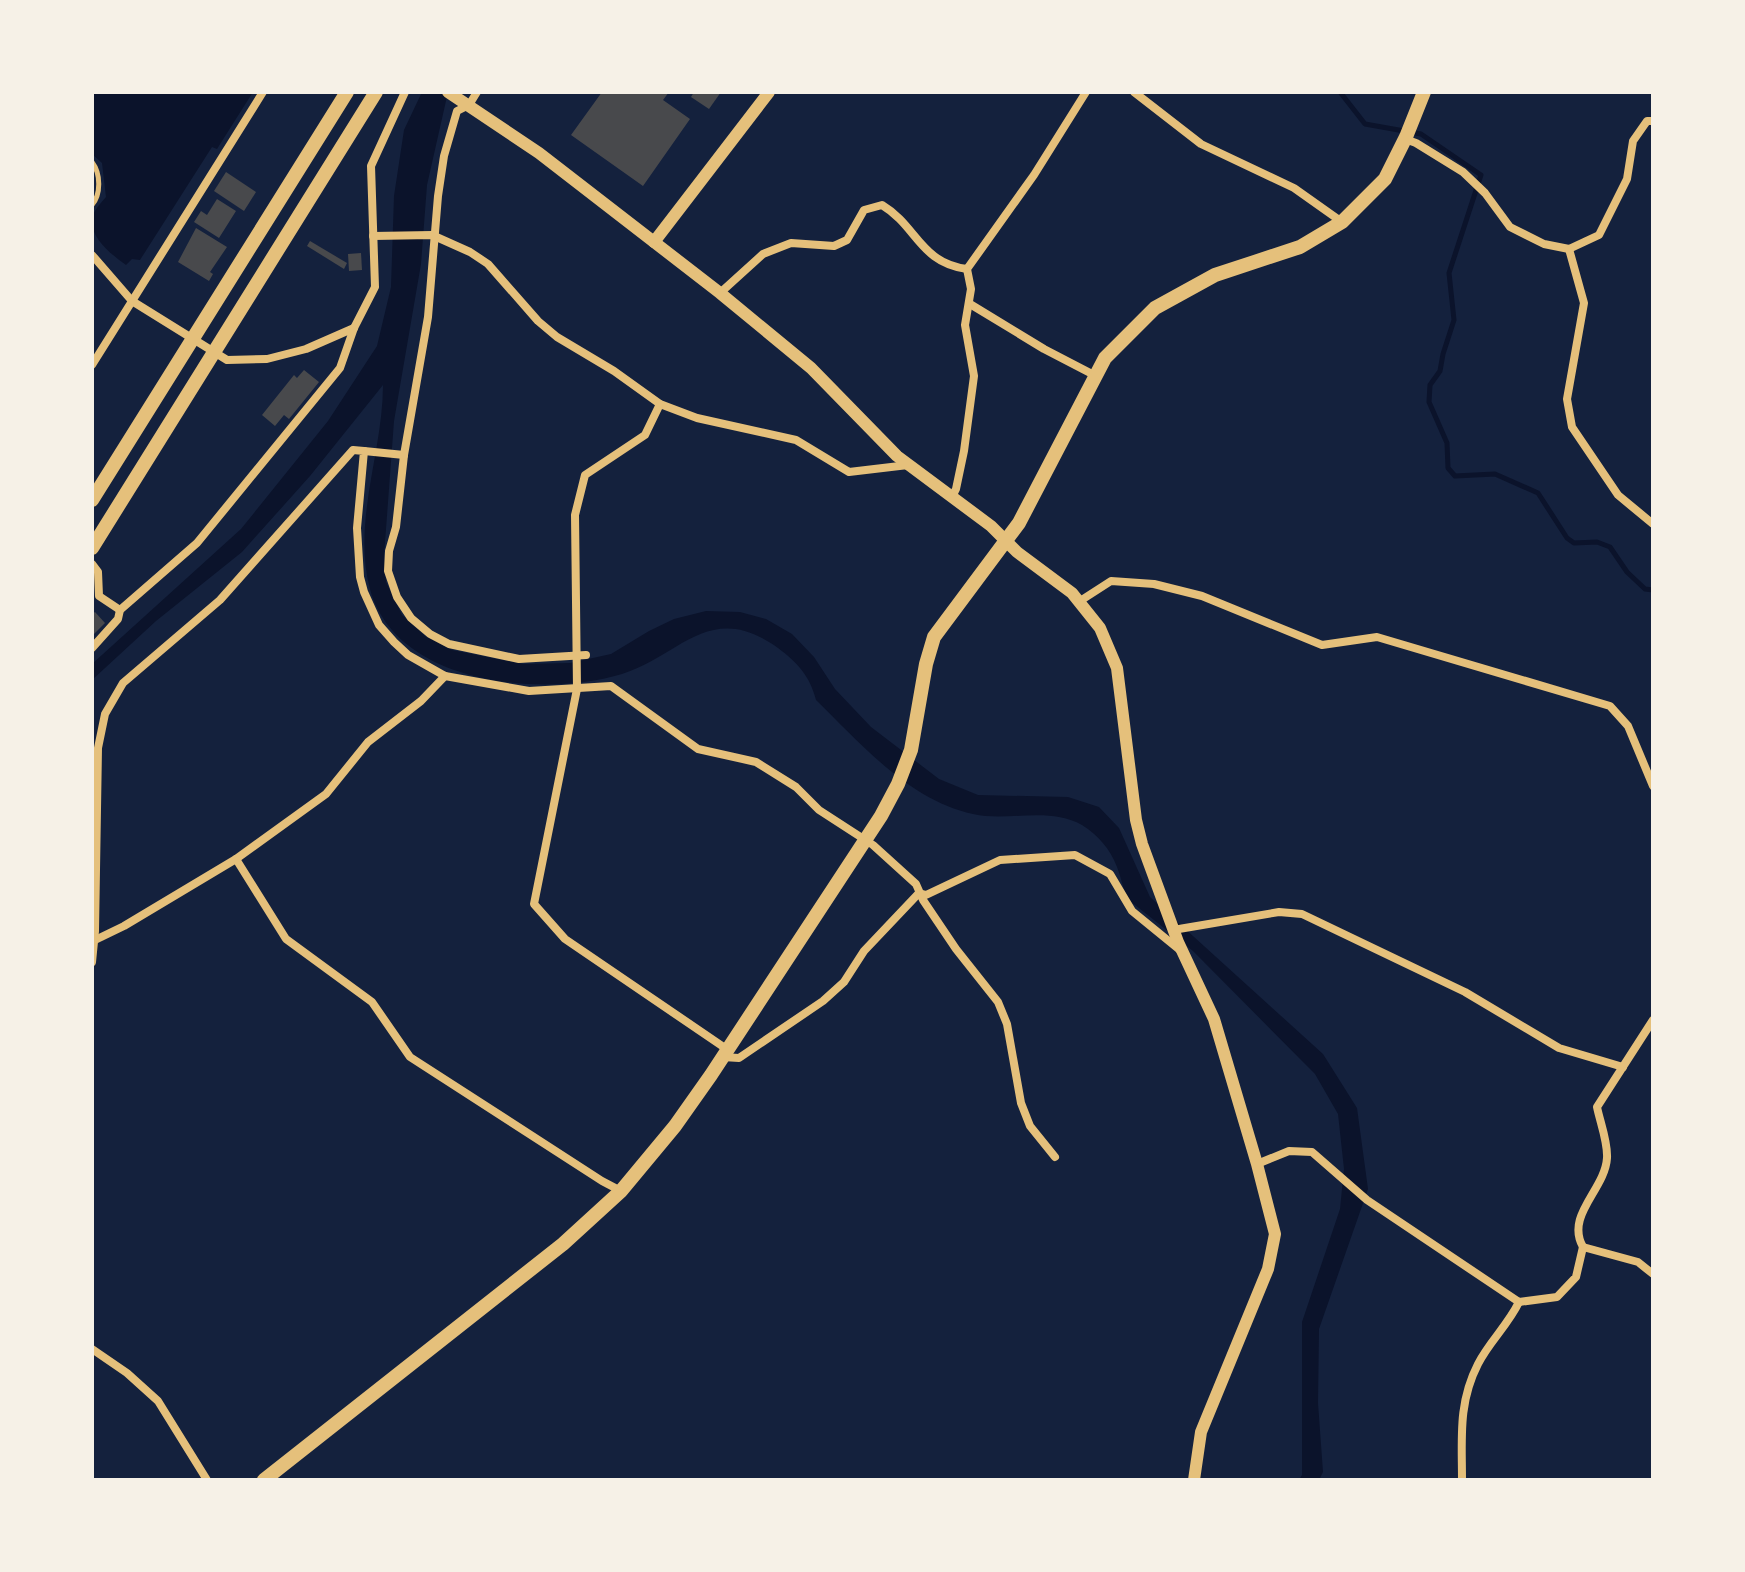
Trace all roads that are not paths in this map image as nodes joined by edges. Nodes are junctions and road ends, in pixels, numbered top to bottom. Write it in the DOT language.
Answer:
graph roads {
  1 [pos="263,92"];
  2 [pos="347,92"];
  3 [pos="376,92"];
  4 [pos="405,92"];
  5 [pos="477,92"];
  6 [pos="769,92"];
  7 [pos="1086,92"];
  8 [pos="1134,92"];
  9 [pos="1424,92"];
  10 [pos="459,99"];
  11 [pos="1653,121"];
  12 [pos="1407,135"];
  13 [pos="92,162"];
  14 [pos="92,205"];
  15 [pos="1342,222"];
  16 [pos="373,236"];
  17 [pos="434,236"];
  18 [pos="654,242"];
  19 [pos="1569,249"];
  20 [pos="92,255"];
  21 [pos="967,269"];
  22 [pos="720,293"];
  23 [pos="132,301"];
  24 [pos="970,304"];
  25 [pos="354,328"];
  26 [pos="193,340"];
  27 [pos="214,353"];
  28 [pos="92,365"];
  29 [pos="1096,376"];
  30 [pos="660,404"];
  31 [pos="366,452"];
  32 [pos="401,454"];
  33 [pos="909,465"];
  34 [pos="952,497"];
  35 [pos="92,500"];
  36 [pos="1653,524"];
  37 [pos="1007,542"];
  38 [pos="92,548"];
  39 [pos="92,564"];
  40 [pos="1080,601"];
  41 [pos="120,610"];
  42 [pos="92,648"];
  43 [pos="580,657"];
  44 [pos="445,676"];
  45 [pos="577,688"];
  46 [pos="1653,786"];
  47 [pos="865,840"];
  48 [pos="236,859"];
  49 [pos="919,893"];
  50 [pos="1175,936"];
  51 [pos="93,940"];
  52 [pos="1185,954"];
  53 [pos="92,962"];
  54 [pos="1653,1020"];
  55 [pos="725,1053"];
  56 [pos="1623,1067"];
  57 [pos="1055,1157"];
  58 [pos="1257,1164"];
  59 [pos="621,1191"];
  60 [pos="1583,1247"];
  61 [pos="1653,1274"];
  62 [pos="1519,1302"];
  63 [pos="92,1349"];
  64 [pos="207,1480"];
  65 [pos="264,1480"];
  66 [pos="1194,1480"];
  67 [pos="1462,1480"];
  1 -- 23 [label="street"];
  2 -- 26 [label="main road"];
  3 -- 27 [label="main road"];
  4 -- 16 [label="street"];
  5 -- 10 [label="street"];
  6 -- 18 [label="street"];
  7 -- 21 [label="street"];
  8 -- 15 [label="street"];
  9 -- 12 [label="main road"];
  10 -- 17 [label="street"];
  10 -- 18 [label="street"];
  11 -- 19 [label="street"];
  12 -- 15 [label="main road"];
  12 -- 19 [label="street"];
  13 -- 14 [label="lane"];
  15 -- 29 [label="main road"];
  16 -- 17 [label="street"];
  16 -- 25 [label="street"];
  17 -- 30 [label="street"];
  17 -- 32 [label="street"];
  18 -- 22 [label="street"];
  19 -- 36 [label="street"];
  20 -- 23 [label="street"];
  21 -- 22 [label="street"];
  21 -- 24 [label="street"];
  22 -- 33 [label="street"];
  23 -- 26 [label="street"];
  23 -- 28 [label="street"];
  24 -- 29 [label="street"];
  24 -- 34 [label="street"];
  25 -- 27 [label="street"];
  25 -- 41 [label="street"];
  26 -- 27 [label="street"];
  26 -- 35 [label="main road"];
  27 -- 38 [label="main road"];
  29 -- 37 [label="main road"];
  30 -- 33 [label="street"];
  30 -- 43 [label="street"];
  31 -- 32 [label="street"];
  31 -- 44 [label="street"];
  31 -- 51 [label="street"];
  32 -- 43 [label="street"];
  33 -- 34 [label="street"];
  34 -- 37 [label="street"];
  37 -- 40 [label="street"];
  37 -- 47 [label="main road"];
  39 -- 41 [label="street"];
  40 -- 46 [label="street"];
  40 -- 50 [label="street"];
  41 -- 42 [label="street"];
  43 -- 45 [label="street"];
  44 -- 45 [label="street"];
  44 -- 48 [label="street"];
  45 -- 47 [label="street"];
  45 -- 55 [label="street"];
  47 -- 49 [label="street"];
  47 -- 55 [label="main road"];
  48 -- 51 [label="street"];
  48 -- 59 [label="street"];
  49 -- 52 [label="street"];
  49 -- 55 [label="street"];
  49 -- 57 [label="street"];
  50 -- 52 [label="street"];
  50 -- 56 [label="street"];
  51 -- 53 [label="street"];
  52 -- 58 [label="street"];
  54 -- 56 [label="street"];
  55 -- 59 [label="main road"];
  56 -- 60 [label="street"];
  58 -- 62 [label="street"];
  58 -- 66 [label="street"];
  59 -- 65 [label="main road"];
  60 -- 61 [label="street"];
  60 -- 62 [label="street"];
  62 -- 67 [label="street"];
  63 -- 64 [label="street"];
}
